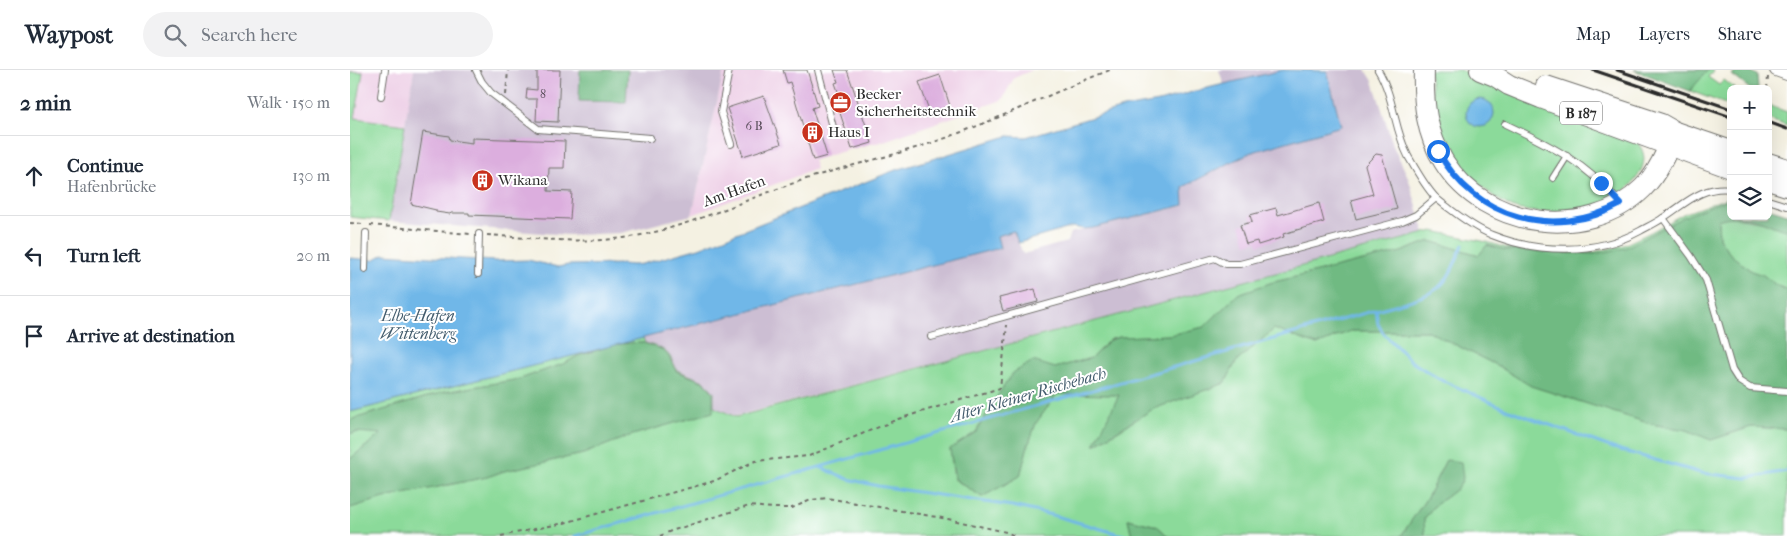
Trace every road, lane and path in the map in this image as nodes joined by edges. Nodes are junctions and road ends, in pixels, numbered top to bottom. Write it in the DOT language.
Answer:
graph roads {
  1 [pos="385,70"];
  2 [pos="476,70"];
  3 [pos="508,70"];
  4 [pos="729,70"];
  5 [pos="818,70"];
  6 [pos="1110,70"];
  7 [pos="1378,70"];
  8 [pos="1424,70"];
  9 [pos="1766,70"];
  10 [pos="1776,70"];
  11 [pos="1488,73"];
  12 [pos="1787,74"];
  13 [pos="1767,85"];
  14 [pos="381,96"];
  15 [pos="506,105"];
  16 [pos="1505,124"];
  17 [pos="834,131"];
  18 [pos="650,138"];
  19 [pos="1672,139"];
  20 [pos="731,144"];
  21 [pos="1727,150"];
  22 [pos="1567,156"];
  23 [pos="1772,164"];
  24 [pos="1727,166"];
  25 [pos="1787,170"];
  26 [pos="1553,178"];
  27 [pos="1772,181"];
  28 [pos="1787,186"];
  29 [pos="1727,189"];
  30 [pos="1436,198"];
  31 [pos="1772,201"];
  32 [pos="1621,204"];
  33 [pos="1787,206"];
  34 [pos="1663,218"];
  35 [pos="350,223"];
  36 [pos="366,233"];
  37 [pos="479,234"];
  38 [pos="365,269"];
  39 [pos="478,274"];
  40 [pos="1008,315"];
  41 [pos="931,337"];
  42 [pos="1787,391"];
  43 [pos="501,536"];
  44 [pos="660,536"];
  45 [pos="1015,536"];
  1 -- 14 [label="lane"];
  2 -- 15 [label="lane"];
  3 -- 15 [label="path"];
  4 -- 20 [label="lane"];
  5 -- 17 [label="lane"];
  6 -- 37 [label="path, Am Hafen"];
  7 -- 30 [label="lane"];
  8 -- 32 [label="main road"];
  9 -- 13 [label="path"];
  10 -- 12 [label="street"];
  11 -- 19 [label="main road, B 187"];
  15 -- 18 [label="lane"];
  16 -- 22 [label="lane"];
  19 -- 21 [label="main road"];
  19 -- 24 [label="main road"];
  19 -- 32 [label="main road"];
  22 -- 26 [label="lane"];
  22 -- 32 [label="lane"];
  23 -- 25 [label="main road"];
  27 -- 28 [label="main road"];
  29 -- 34 [label="lane"];
  30 -- 34 [label="lane"];
  30 -- 40 [label="lane"];
  31 -- 33 [label="lane"];
  34 -- 42 [label="lane"];
  35 -- 37 [label="path, Am Hafen"];
  36 -- 38 [label="lane"];
  37 -- 39 [label="lane"];
  40 -- 41 [label="lane"];
  40 -- 43 [label="path"];
  44 -- 45 [label="path"];
}
